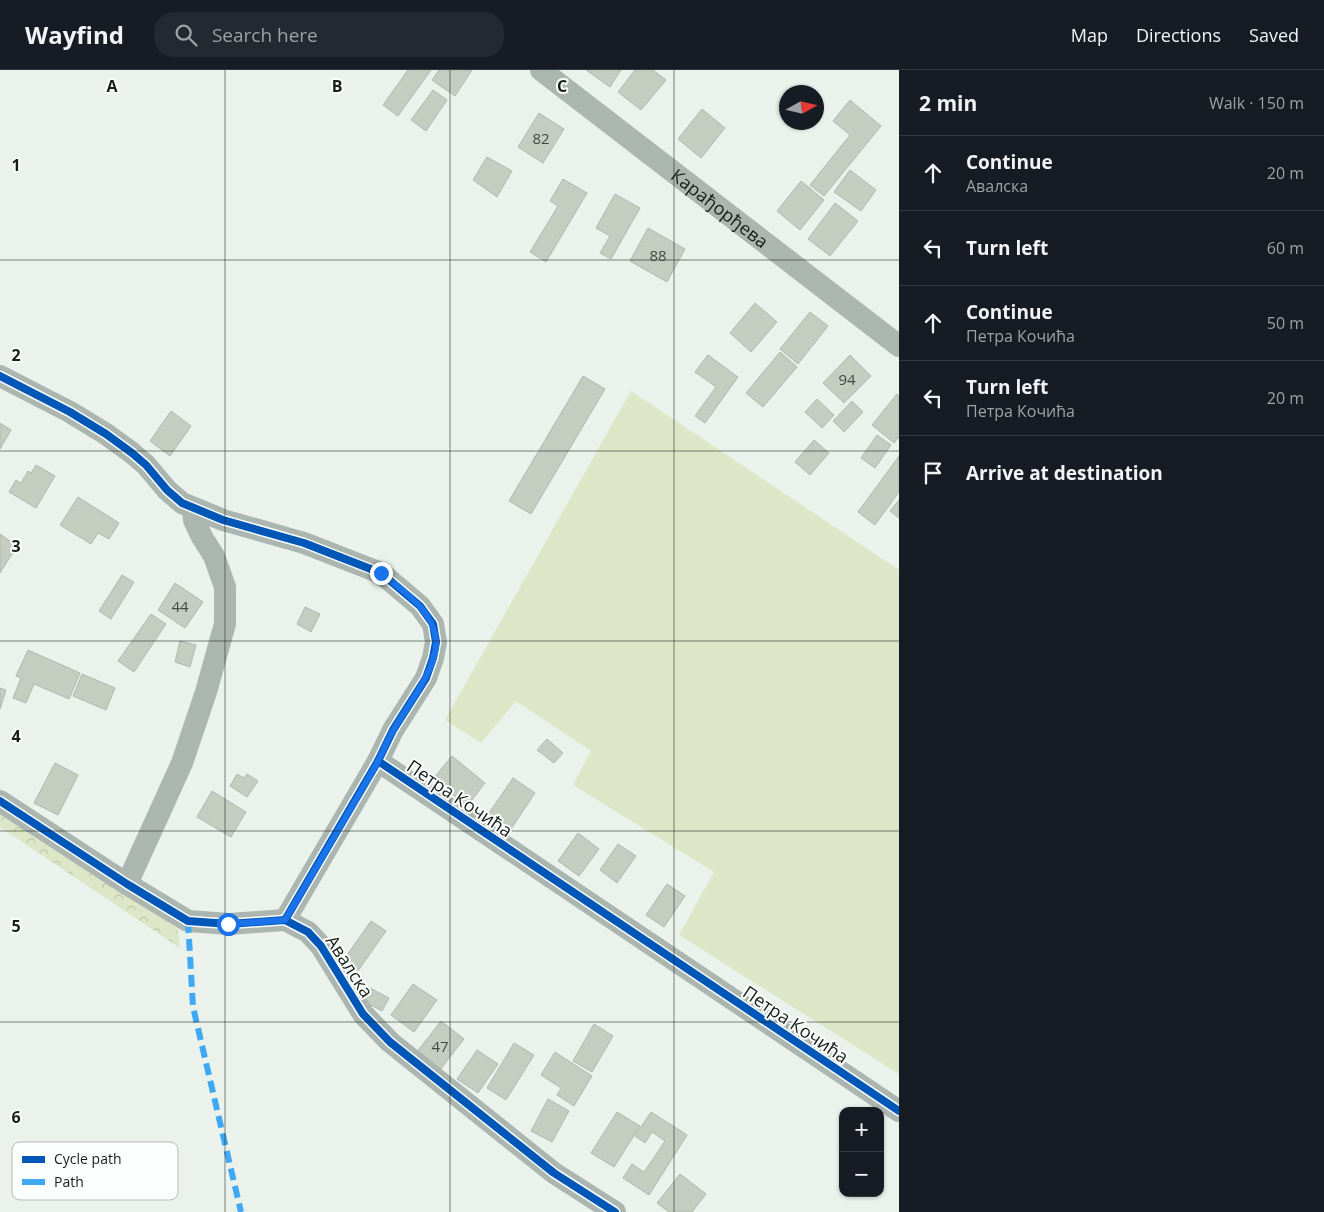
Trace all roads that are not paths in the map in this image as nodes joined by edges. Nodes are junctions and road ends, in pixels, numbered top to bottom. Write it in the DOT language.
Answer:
graph roads {
  1 [pos="541,70"];
  2 [pos="899,346"];
  3 [pos="0,376"];
  4 [pos="193,508"];
  5 [pos="378,761"];
  6 [pos="0,801"];
  7 [pos="127,884"];
  8 [pos="285,920"];
  9 [pos="899,1111"];
  10 [pos="615,1212"];
  1 -- 2 [label="street, Карађорђева"];
  3 -- 4 [label="street"];
  4 -- 5 [label="street"];
  4 -- 7 [label="street"];
  5 -- 8 [label="street"];
  5 -- 9 [label="street, Петра Кочића"];
  6 -- 7 [label="street"];
  7 -- 8 [label="street"];
  8 -- 10 [label="street, Авалска"];
}
